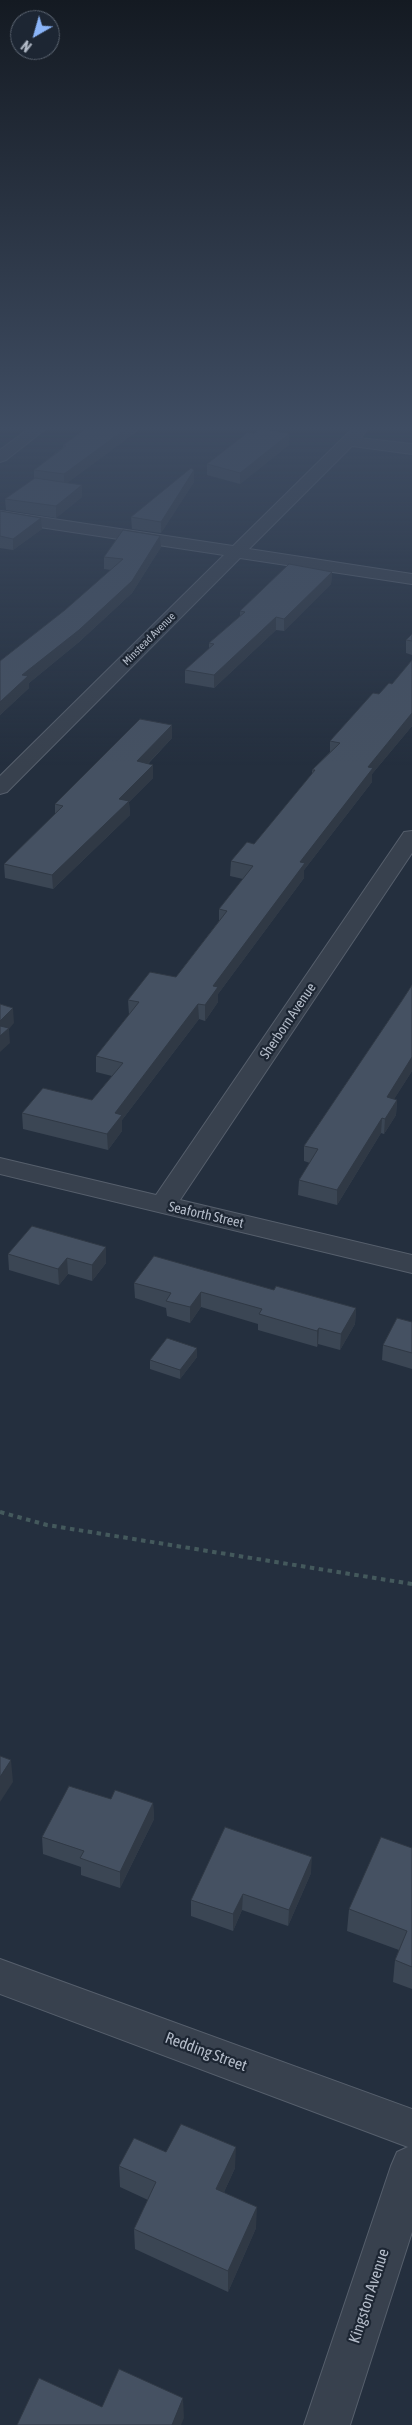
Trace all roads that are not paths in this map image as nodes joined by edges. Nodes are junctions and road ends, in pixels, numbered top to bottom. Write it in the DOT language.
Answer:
graph roads {
  1 [pos="153,540"];
  2 [pos="248,540"];
  3 [pos="235,553"];
  4 [pos="412,579"];
  5 [pos="0,788"];
  6 [pos="412,837"];
  7 [pos="0,1166"];
  8 [pos="163,1205"];
  9 [pos="412,1264"];
  10 [pos="0,1976"];
  11 [pos="412,2129"];
  12 [pos="412,2166"];
  13 [pos="327,2425"];
  1 -- 3 [label="street"];
  2 -- 3 [label="street, Minstead Avenue"];
  3 -- 4 [label="street"];
  3 -- 5 [label="street, Minstead Avenue"];
  6 -- 8 [label="street, Sherborn Avenue"];
  7 -- 8 [label="street, Seaforth Street"];
  8 -- 9 [label="street, Seaforth Street"];
  10 -- 11 [label="street, Redding Street"];
  12 -- 13 [label="street, Kingston Avenue"];
}
